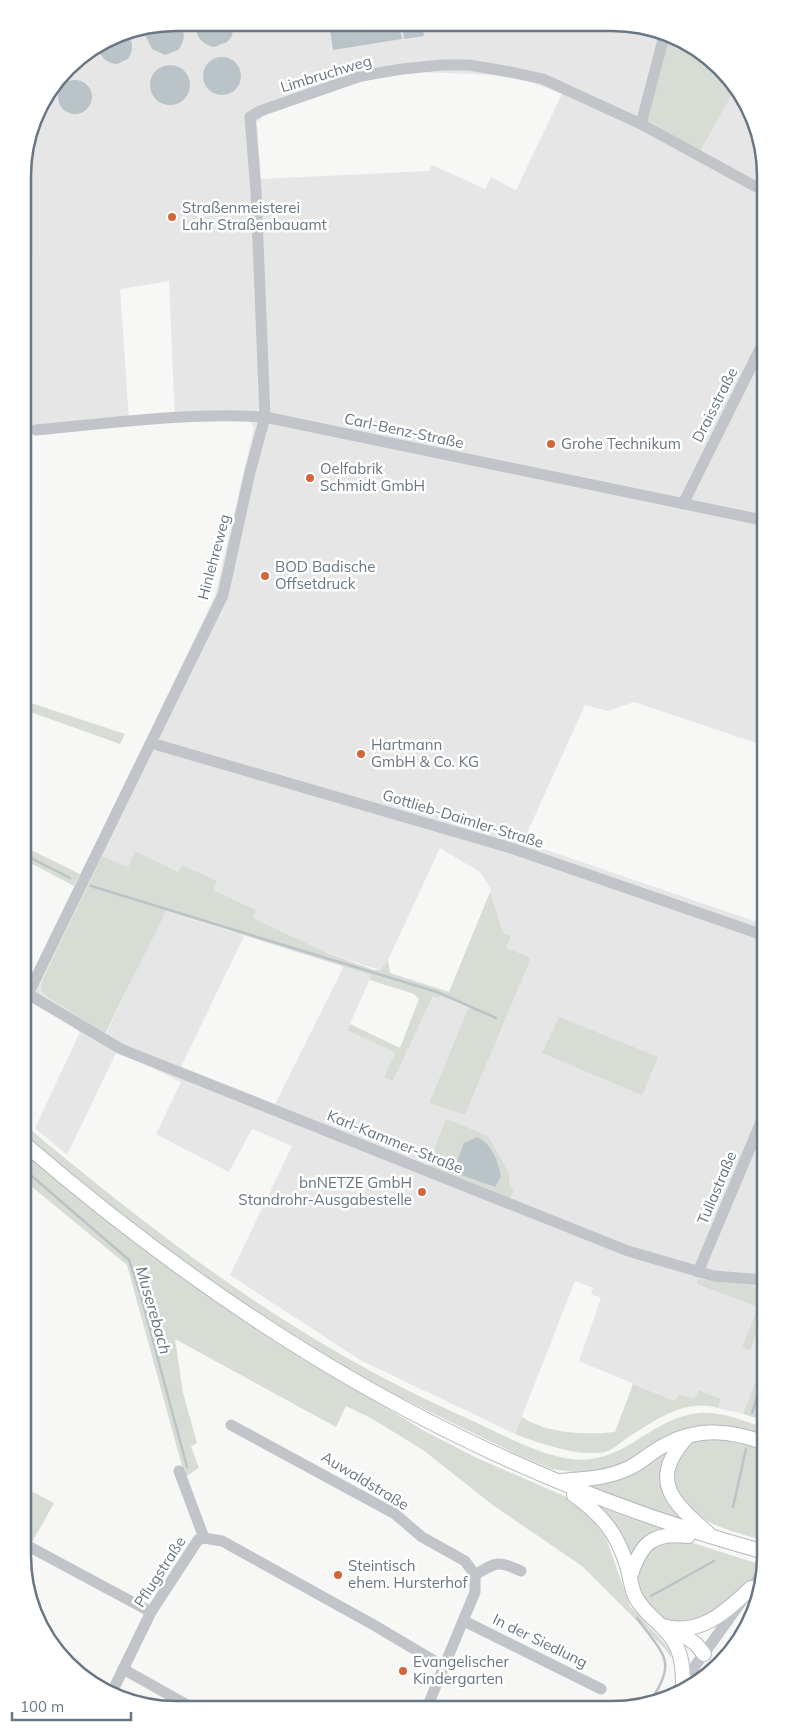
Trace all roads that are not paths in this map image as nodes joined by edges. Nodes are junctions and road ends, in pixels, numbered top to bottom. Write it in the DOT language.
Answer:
graph roads {
  1 [pos="663,41"];
  2 [pos="250,116"];
  3 [pos="641,124"];
  4 [pos="757,188"];
  5 [pos="757,355"];
  6 [pos="265,417"];
  7 [pos="36,430"];
  8 [pos="683,504"];
  9 [pos="757,519"];
  10 [pos="151,743"];
  11 [pos="756,933"];
  12 [pos="31,987"];
  13 [pos="31,996"];
  14 [pos="756,1133"];
  15 [pos="31,1149"];
  16 [pos="698,1272"];
  17 [pos="756,1279"];
  18 [pos="231,1425"];
  19 [pos="689,1435"];
  20 [pos="756,1440"];
  21 [pos="179,1471"];
  22 [pos="554,1481"];
  23 [pos="204,1538"];
  24 [pos="713,1538"];
  25 [pos="31,1548"];
  26 [pos="756,1550"];
  27 [pos="521,1571"];
  28 [pos="475,1575"];
  29 [pos="630,1577"];
  30 [pos="754,1586"];
  31 [pos="752,1588"];
  32 [pos="151,1612"];
  33 [pos="464,1621"];
  34 [pos="676,1636"];
  35 [pos="704,1654"];
  36 [pos="443,1666"];
  37 [pos="123,1668"];
  38 [pos="684,1681"];
  39 [pos="680,1683"];
  40 [pos="114,1687"];
  41 [pos="602,1689"];
  42 [pos="180,1701"];
  43 [pos="430,1701"];
  1 -- 3 [label="street"];
  2 -- 3 [label="street, Limbruchweg"];
  2 -- 6 [label="street, Hinlehreweg"];
  3 -- 4 [label="street, Limbruchweg"];
  5 -- 8 [label="street, Draisstraße"];
  6 -- 7 [label="street, Carl-Benz-Straße"];
  6 -- 8 [label="street, Carl-Benz-Straße"];
  6 -- 10 [label="street, Hinlehreweg"];
  8 -- 9 [label="street, Carl-Benz-Straße"];
  10 -- 11 [label="street, Gottlieb-Daimler-Straße"];
  10 -- 12 [label="street, Hinlehreweg"];
  13 -- 16 [label="street, Karl-Kammer-Straße"];
  14 -- 16 [label="street, Tullastraße"];
  15 -- 22 [label="main road"];
  16 -- 17 [label="street, Karl-Kammer-Straße"];
  18 -- 28 [label="street, Auwaldstraße"];
  19 -- 20 [label="main road"];
  19 -- 22 [label="main road"];
  19 -- 24 [label="main road"];
  21 -- 23 [label="street, Pflugstraße"];
  22 -- 24 [label="main road"];
  22 -- 29 [label="main road"];
  23 -- 32 [label="street, Pflugstraße"];
  23 -- 36 [label="street"];
  24 -- 26 [label="main road"];
  24 -- 29 [label="main road"];
  25 -- 32 [label="street"];
  27 -- 28 [label="street"];
  28 -- 33 [label="street"];
  29 -- 34 [label="main road"];
  30 -- 31 [label="street"];
  31 -- 34 [label="main road"];
  31 -- 35 [label="street"];
  32 -- 37 [label="street, Pflugstraße"];
  33 -- 36 [label="street"];
  33 -- 41 [label="street, In der Siedlung"];
  34 -- 35 [label="main road"];
  34 -- 39 [label="main road"];
  35 -- 38 [label="street"];
  36 -- 43 [label="street"];
  37 -- 40 [label="street, Pflugstraße"];
  37 -- 42 [label="street"];
}
